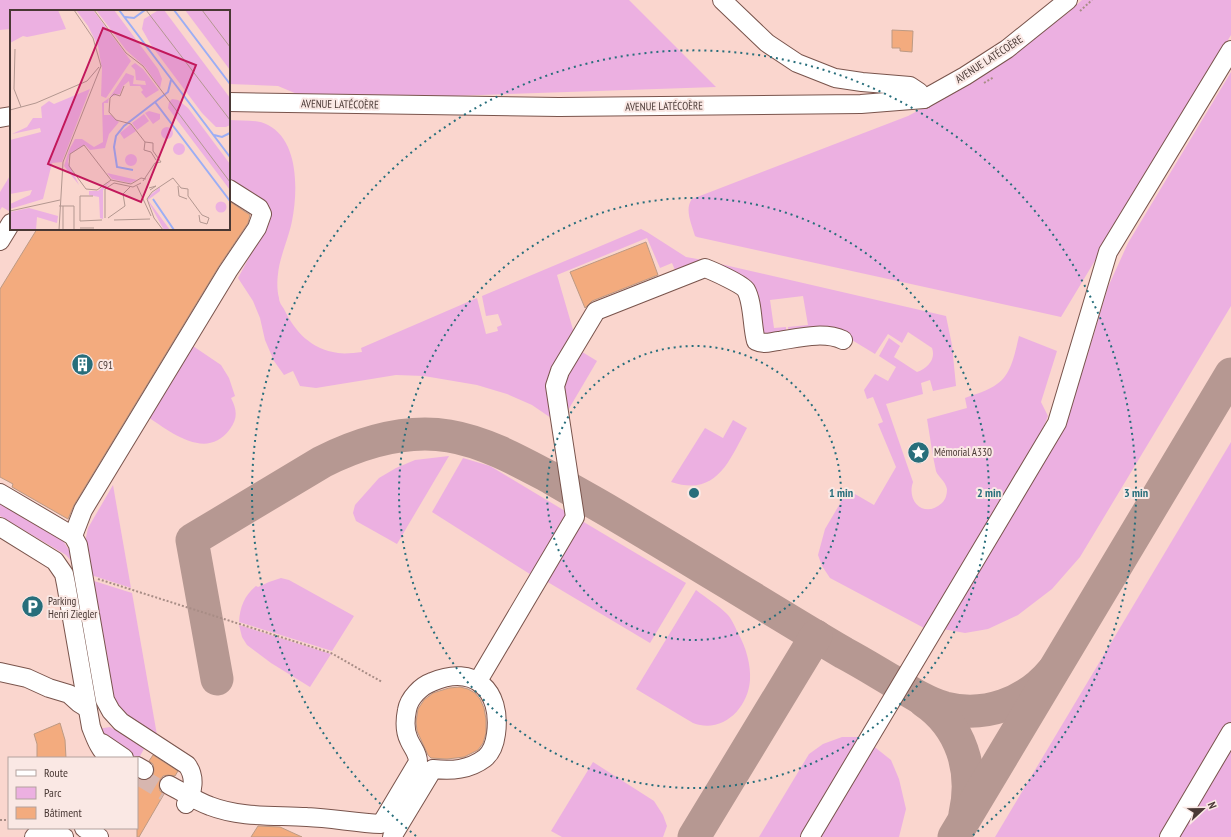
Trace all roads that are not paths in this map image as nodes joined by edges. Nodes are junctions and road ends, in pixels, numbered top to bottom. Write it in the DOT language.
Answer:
graph roads {
  1 [pos="722,0"];
  2 [pos="1068,0"];
  3 [pos="1231,50"];
  4 [pos="924,99"];
  5 [pos="230,102"];
  6 [pos="10,116"];
  7 [pos="0,118"];
  8 [pos="230,190"];
  9 [pos="10,225"];
  10 [pos="0,241"];
  11 [pos="843,340"];
  12 [pos="0,493"];
  13 [pos="0,527"];
  14 [pos="73,536"];
  15 [pos="0,672"];
  16 [pos="478,681"];
  17 [pos="87,708"];
  18 [pos="1231,732"];
  19 [pos="111,757"];
  20 [pos="168,788"];
  21 [pos="188,801"];
  22 [pos="42,829"];
  23 [pos="50,829"];
  24 [pos="367,830"];
  25 [pos="34,837"];
  26 [pos="64,837"];
  27 [pos="383,837"];
  28 [pos="392,837"];
  29 [pos="810,837"];
  30 [pos="1168,837"];
  1 -- 4 [label="street"];
  2 -- 4 [label="street, AVENUE LATÉCOÈRE"];
  3 -- 29 [label="street"];
  4 -- 5 [label="street, AVENUE LATÉCOÈRE"];
  6 -- 7 [label="street"];
  8 -- 14 [label="street"];
  9 -- 10 [label="street"];
  11 -- 16 [label="street"];
  12 -- 14 [label="street"];
  13 -- 17 [label="street"];
  14 -- 21 [label="street"];
  15 -- 17 [label="street"];
  16 -- 24 [label="street"];
  16 -- 28 [label="street"];
  17 -- 19 [label="street"];
  18 -- 30 [label="street"];
  20 -- 21 [label="street"];
  21 -- 24 [label="street"];
  22 -- 25 [label="street"];
  23 -- 26 [label="street"];
  24 -- 27 [label="street"];
}
